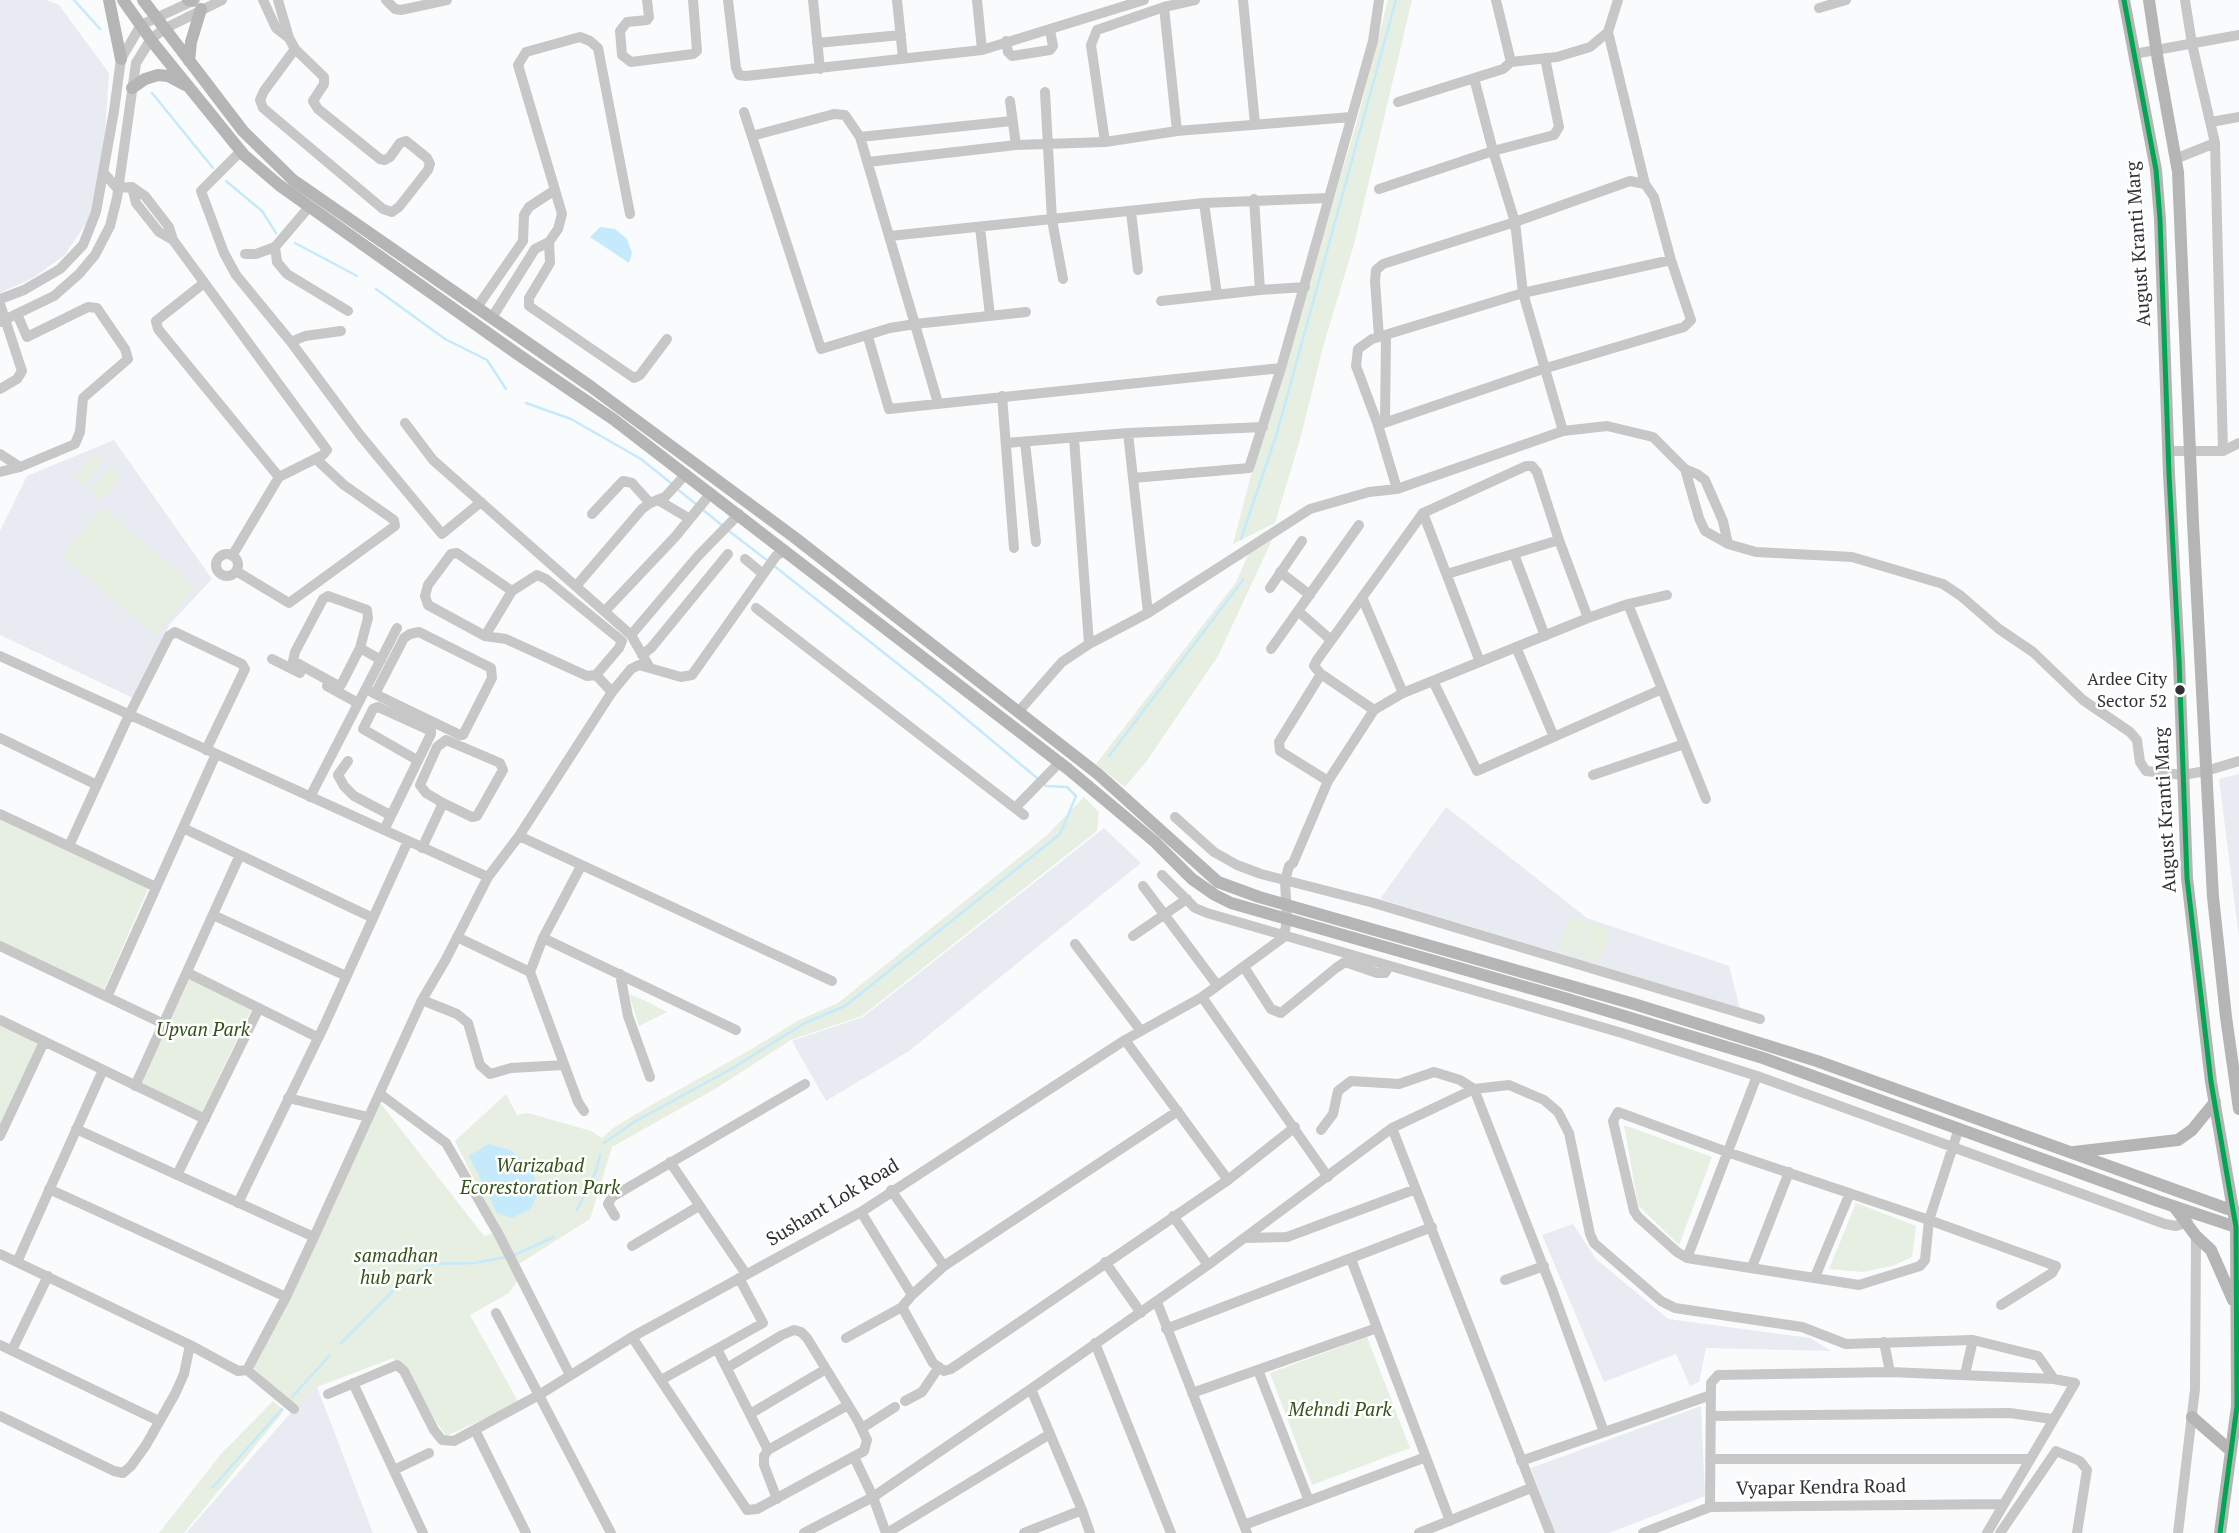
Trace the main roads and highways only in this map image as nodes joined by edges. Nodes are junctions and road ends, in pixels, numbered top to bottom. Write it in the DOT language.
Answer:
graph roads {
  1 [pos="108,0"];
  2 [pos="123,0"];
  3 [pos="143,0"];
  4 [pos="2124,0"];
  5 [pos="2149,0"];
  6 [pos="194,2"];
  7 [pos="121,59"];
  8 [pos="189,61"];
  9 [pos="132,88"];
  10 [pos="193,92"];
  11 [pos="2237,1090"];
  12 [pos="2215,1102"];
  13 [pos="2239,1109"];
  14 [pos="2067,1153"];
  15 [pos="2174,1207"];
  16 [pos="2237,1213"];
  17 [pos="2237,1227"];
  18 [pos="2237,1310"];
  19 [pos="2192,1417"];
  20 [pos="2231,1451"];
  21 [pos="2220,1533"];
  1 -- 7 [label="main road"];
  2 -- 10 [label="main road"];
  3 -- 8 [label="main road"];
  4 -- 12 [label="main road, August Kranti Marg"];
  5 -- 11 [label="main road, August Kranti Marg"];
  6 -- 8 [label="main road"];
  8 -- 14 [label="main road"];
  9 -- 10 [label="main road"];
  10 -- 15 [label="main road"];
  11 -- 13 [label="main road, August Kranti Marg"];
  12 -- 14 [label="main road"];
  12 -- 16 [label="main road, August Kranti Marg"];
  14 -- 16 [label="main road"];
  15 -- 17 [label="main road"];
  15 -- 18 [label="main road"];
  16 -- 17 [label="main road, August Kranti Marg"];
  17 -- 18 [label="main road, August Kranti Marg"];
  18 -- 20 [label="main road, August Kranti Marg"];
  19 -- 20 [label="main road"];
  20 -- 21 [label="main road, August Kranti Marg"];
}
